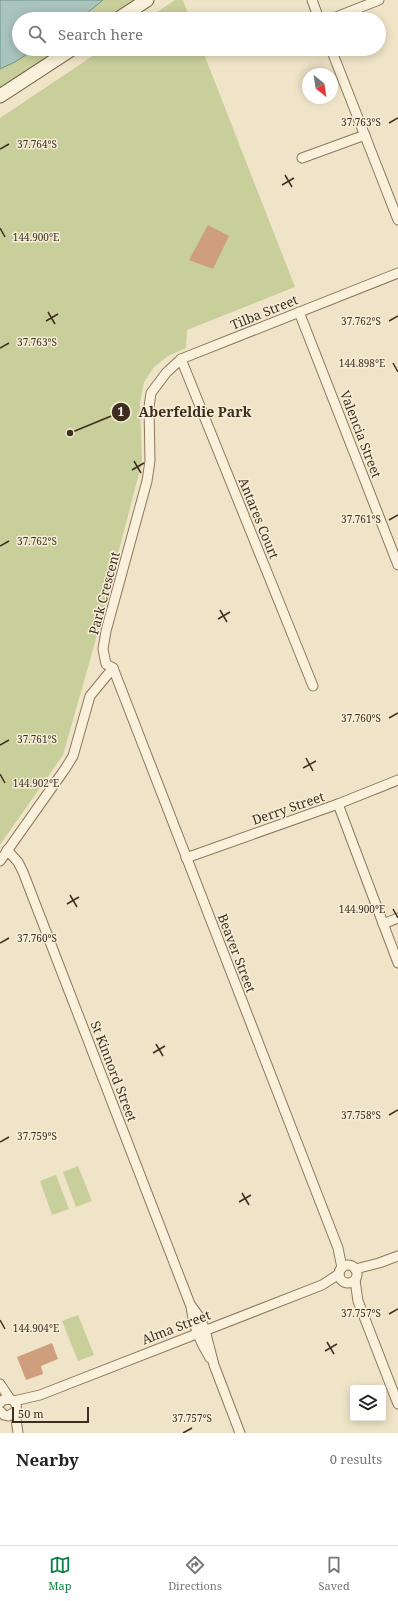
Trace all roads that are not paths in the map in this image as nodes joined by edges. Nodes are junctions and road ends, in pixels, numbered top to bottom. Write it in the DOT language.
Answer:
graph roads {
  1 [pos="147,0"];
  2 [pos="312,0"];
  3 [pos="379,0"];
  4 [pos="129,12"];
  5 [pos="316,12"];
  6 [pos="349,12"];
  7 [pos="61,56"];
  8 [pos="334,56"];
  9 [pos="0,96"];
  10 [pos="365,135"];
  11 [pos="302,158"];
  12 [pos="398,220"];
  13 [pos="398,273"];
  14 [pos="299,312"];
  15 [pos="181,359"];
  16 [pos="151,393"];
  17 [pos="398,565"];
  18 [pos="113,668"];
  19 [pos="313,686"];
  20 [pos="398,780"];
  21 [pos="338,804"];
  22 [pos="8,850"];
  23 [pos="186,858"];
  24 [pos="0,861"];
  25 [pos="398,918"];
  26 [pos="383,924"];
  27 [pos="398,963"];
  28 [pos="398,1256"];
  29 [pos="348,1274"];
  30 [pos="201,1332"];
  31 [pos="0,1384"];
  32 [pos="8,1403"];
  33 [pos="398,1404"];
  34 [pos="2,1414"];
  35 [pos="17,1433"];
  36 [pos="240,1433"];
  1 -- 4 [label="street"];
  2 -- 5 [label="street"];
  3 -- 6 [label="street"];
  7 -- 9 [label="street"];
  8 -- 10 [label="street"];
  10 -- 11 [label="street"];
  10 -- 12 [label="street"];
  13 -- 14 [label="street, Tilba Street"];
  14 -- 15 [label="street, Tilba Street"];
  14 -- 17 [label="street, Valencia Street"];
  15 -- 16 [label="street, Tilba Street"];
  15 -- 19 [label="street, Antares Court"];
  16 -- 18 [label="street, Park Crescent"];
  18 -- 22 [label="street"];
  18 -- 23 [label="street, Beaver Street"];
  20 -- 21 [label="street, Derry Street"];
  21 -- 23 [label="street, Derry Street"];
  21 -- 26 [label="street"];
  22 -- 24 [label="street"];
  22 -- 30 [label="street, St Kinnord Street"];
  23 -- 29 [label="street, Beaver Street"];
  25 -- 26 [label="street"];
  26 -- 27 [label="street"];
  28 -- 29 [label="street, Alma Street"];
  29 -- 30 [label="street, Alma Street"];
  29 -- 33 [label="street, Beaver Street"];
  30 -- 32 [label="street, Alma Street"];
  30 -- 36 [label="street, St Kinnord Street"];
  31 -- 32 [label="street"];
  32 -- 34 [label="street, Alma Street"];
  32 -- 35 [label="street"];
  34 -- 35 [label="street"];
}
